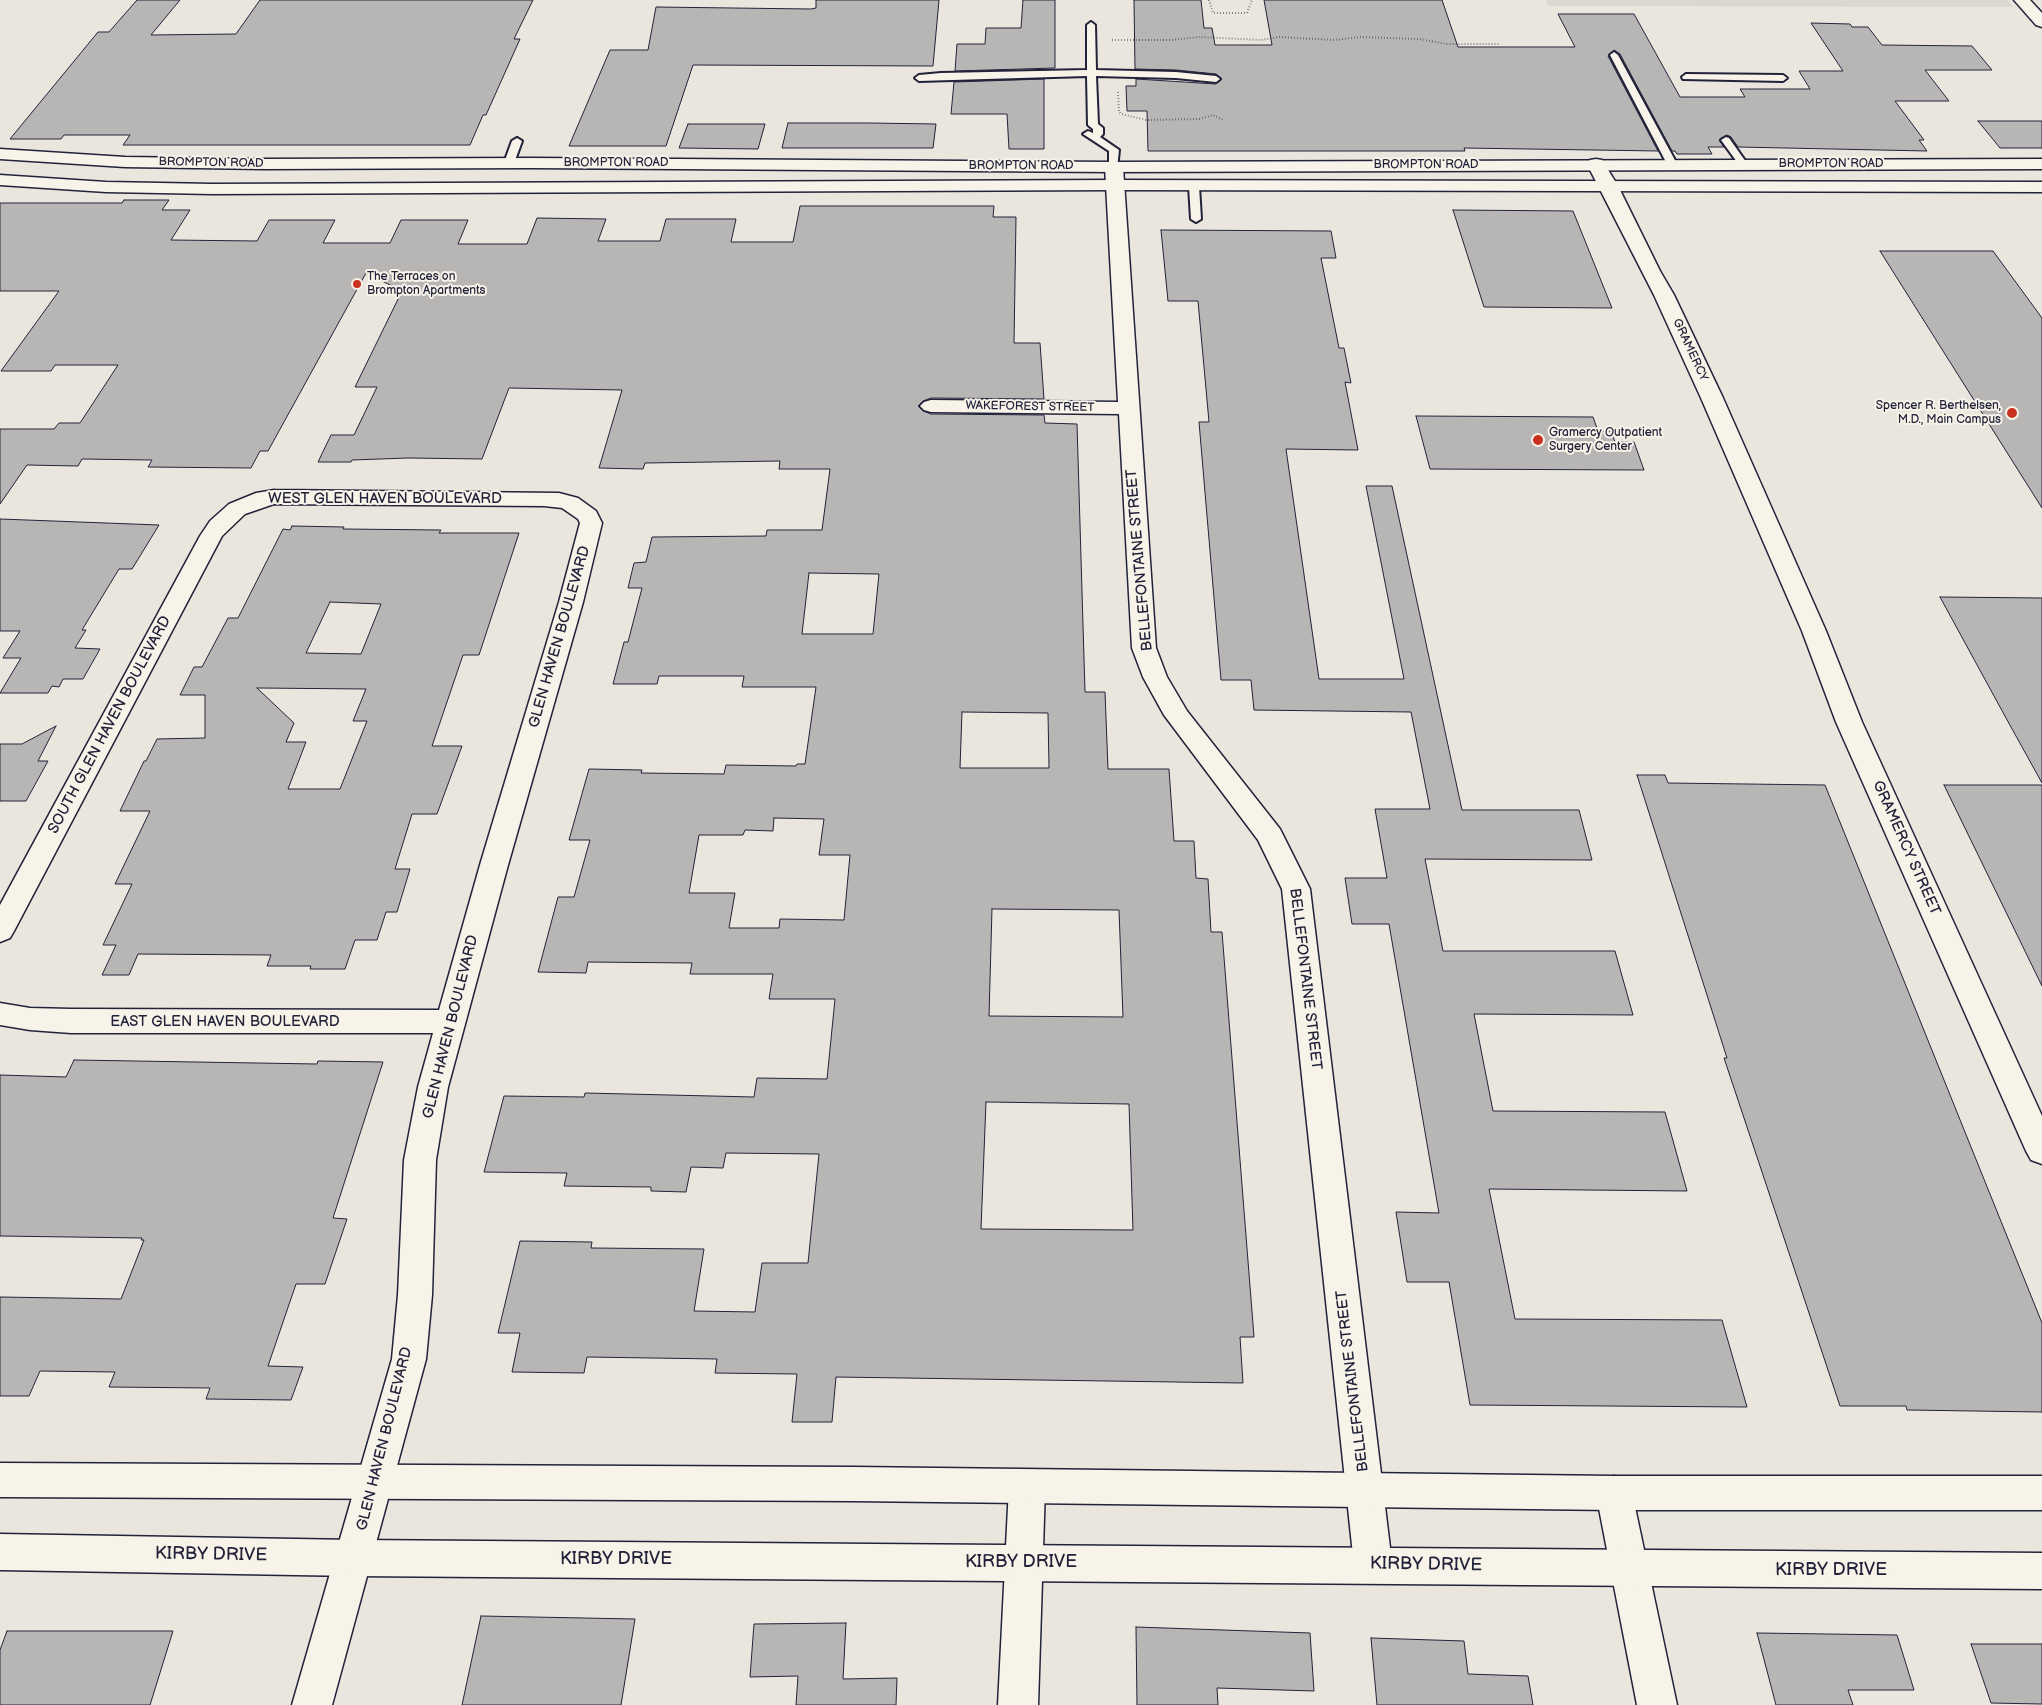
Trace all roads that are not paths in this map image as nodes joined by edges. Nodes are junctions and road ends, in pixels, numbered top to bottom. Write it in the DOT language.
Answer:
graph roads {
  1 [pos="2022,0"];
  2 [pos="2042,22"];
  3 [pos="1091,25"];
  4 [pos="1614,55"];
  5 [pos="1092,73"];
  6 [pos="1686,77"];
  7 [pos="919,78"];
  8 [pos="1784,78"];
  9 [pos="1216,79"];
  10 [pos="517,140"];
  11 [pos="1726,140"];
  12 [pos="0,154"];
  13 [pos="509,163"];
  14 [pos="637,163"];
  15 [pos="1596,164"];
  16 [pos="1672,164"];
  17 [pos="1743,164"];
  18 [pos="1836,164"];
  19 [pos="2042,164"];
  20 [pos="1115,176"];
  21 [pos="0,180"];
  22 [pos="631,186"];
  23 [pos="1194,186"];
  24 [pos="1609,186"];
  25 [pos="1849,187"];
  26 [pos="2042,187"];
  27 [pos="1196,219"];
  28 [pos="931,406"];
  29 [pos="1129,408"];
  30 [pos="590,530"];
  31 [pos="1776,541"];
  32 [pos="180,593"];
  33 [pos="0,931"];
  34 [pos="0,1014"];
  35 [pos="450,1022"];
  36 [pos="2042,1152"];
  37 [pos="0,1480"];
  38 [pos="375,1482"];
  39 [pos="1027,1487"];
  40 [pos="1366,1491"];
  41 [pos="1614,1493"];
  42 [pos="2042,1494"];
  43 [pos="0,1552"];
  44 [pos="355,1558"];
  45 [pos="1024,1562"];
  46 [pos="1373,1564"];
  47 [pos="1630,1569"];
  48 [pos="2042,1571"];
  49 [pos="312,1705"];
  50 [pos="1018,1705"];
  51 [pos="1657,1705"];
  1 -- 2 [label="street"];
  3 -- 5 [label="lane"];
  4 -- 16 [label="lane"];
  5 -- 7 [label="lane"];
  5 -- 9 [label="lane"];
  5 -- 20 [label="lane"];
  6 -- 8 [label="lane"];
  10 -- 13 [label="lane"];
  11 -- 17 [label="lane"];
  12 -- 13 [label="street, BROMPTON ROAD"];
  13 -- 14 [label="street, BROMPTON ROAD"];
  14 -- 20 [label="street, BROMPTON ROAD"];
  14 -- 22 [label="street"];
  15 -- 16 [label="street, BROMPTON ROAD"];
  15 -- 20 [label="street, BROMPTON ROAD"];
  15 -- 24 [label="street, GRAMERCY"];
  16 -- 17 [label="street, BROMPTON ROAD"];
  17 -- 18 [label="street, BROMPTON ROAD"];
  18 -- 19 [label="street, BROMPTON ROAD"];
  18 -- 25 [label="street"];
  20 -- 22 [label="street, BROMPTON ROAD"];
  20 -- 23 [label="street, BROMPTON ROAD"];
  20 -- 29 [label="street, BELLEFONTAINE STREET"];
  21 -- 22 [label="street, BROMPTON ROAD"];
  23 -- 24 [label="street, BROMPTON ROAD"];
  23 -- 27 [label="lane"];
  24 -- 25 [label="street, BROMPTON ROAD"];
  24 -- 31 [label="street, GRAMERCY"];
  25 -- 26 [label="street, BROMPTON ROAD"];
  28 -- 29 [label="street, WAKEFOREST STREET"];
  29 -- 40 [label="street, BELLEFONTAINE STREET"];
  30 -- 32 [label="street, WEST GLEN HAVEN BOULEVARD"];
  30 -- 35 [label="street, GLEN HAVEN BOULEVARD"];
  31 -- 36 [label="street, GRAMERCY STREET"];
  32 -- 33 [label="street, SOUTH GLEN HAVEN BOULEVARD"];
  34 -- 35 [label="street, EAST GLEN HAVEN BOULEVARD"];
  35 -- 38 [label="street, GLEN HAVEN BOULEVARD"];
  37 -- 38 [label="street"];
  38 -- 39 [label="street"];
  38 -- 44 [label="street, GLEN HAVEN BOULEVARD"];
  39 -- 40 [label="street"];
  39 -- 45 [label="street"];
  40 -- 41 [label="street"];
  40 -- 46 [label="street, BELLEFONTAINE STREET"];
  41 -- 42 [label="street"];
  41 -- 47 [label="street"];
  43 -- 44 [label="street, KIRBY DRIVE"];
  44 -- 45 [label="street, KIRBY DRIVE"];
  44 -- 49 [label="street, GLEN HAVEN BOULEVARD"];
  45 -- 46 [label="street, KIRBY DRIVE"];
  45 -- 50 [label="street"];
  46 -- 47 [label="street, KIRBY DRIVE"];
  47 -- 48 [label="street, KIRBY DRIVE"];
  47 -- 51 [label="street"];
}
